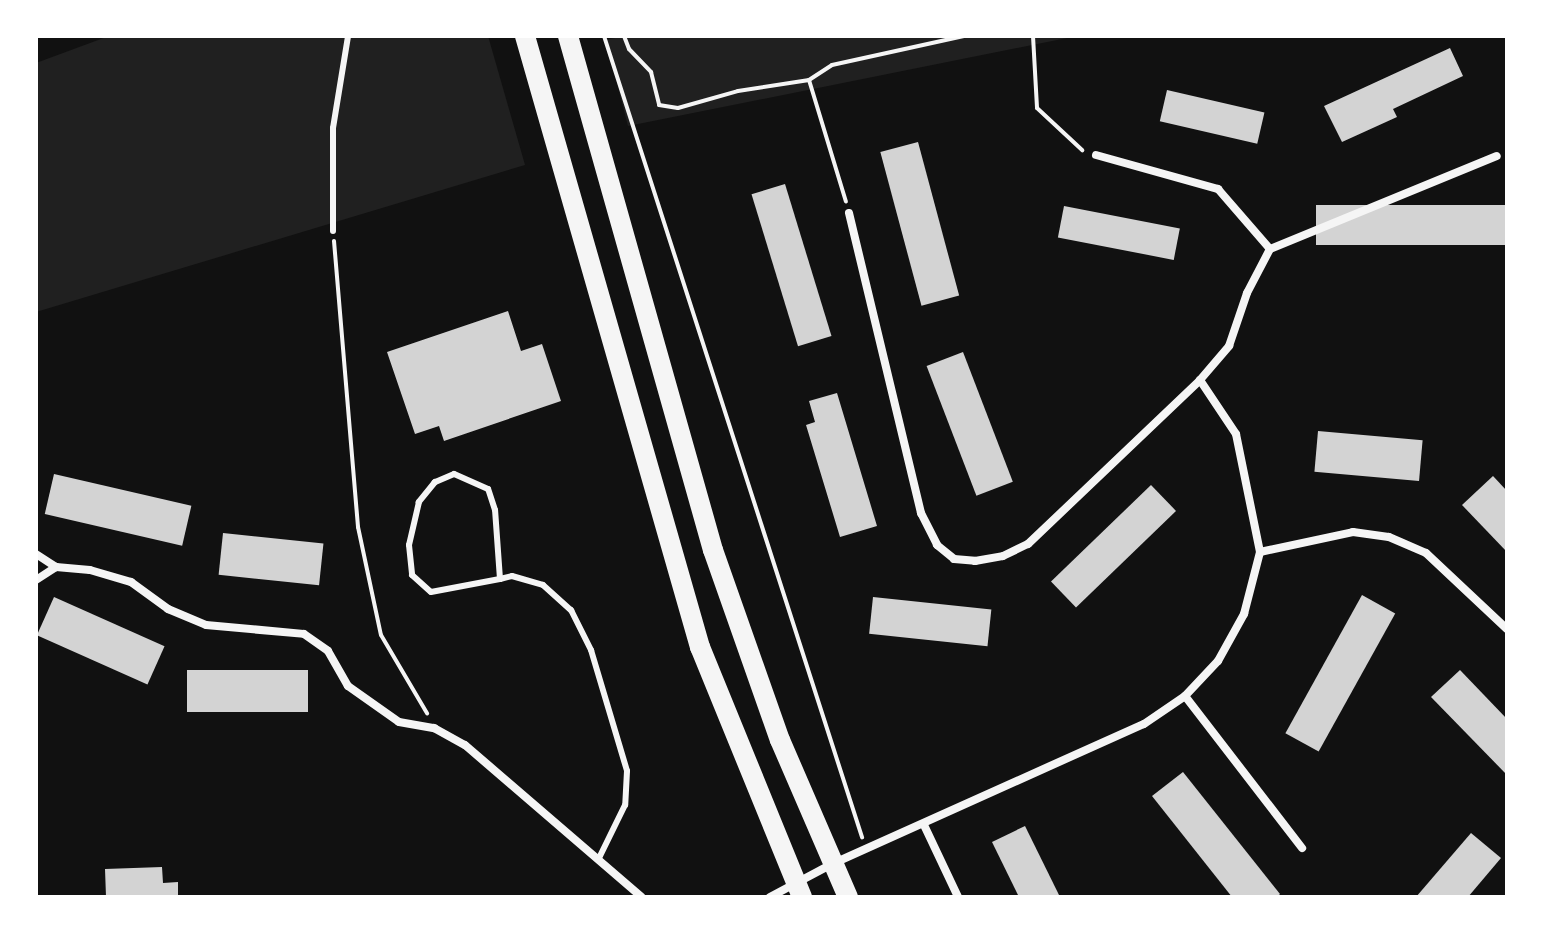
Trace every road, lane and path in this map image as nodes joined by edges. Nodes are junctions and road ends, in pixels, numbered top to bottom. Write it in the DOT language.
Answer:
graph roads {
  1 [pos="348,36"];
  2 [pos="525,36"];
  3 [pos="568,36"];
  4 [pos="604,36"];
  5 [pos="624,36"];
  6 [pos="964,36"];
  7 [pos="1033,36"];
  8 [pos="809,80"];
  9 [pos="1096,155"];
  10 [pos="1497,156"];
  11 [pos="849,213"];
  12 [pos="333,231"];
  13 [pos="1270,249"];
  14 [pos="1200,380"];
  15 [pos="1260,552"];
  16 [pos="36,554"];
  17 [pos="56,567"];
  18 [pos="500,579"];
  19 [pos="36,580"];
  20 [pos="1507,629"];
  21 [pos="1185,696"];
  22 [pos="434,728"];
  23 [pos="924,825"];
  24 [pos="1302,848"];
  25 [pos="867,850"];
  26 [pos="599,858"];
  27 [pos="832,864"];
  28 [pos="799,890"];
  29 [pos="642,897"];
  30 [pos="770,897"];
  31 [pos="848,897"];
  32 [pos="958,897"];
  1 -- 12 [label="lane"];
  2 -- 28 [label="main road"];
  3 -- 27 [label="main road"];
  4 -- 25 [label="path"];
  5 -- 8 [label="path"];
  6 -- 8 [label="path"];
  7 -- 9 [label="path"];
  8 -- 11 [label="path"];
  9 -- 13 [label="street"];
  10 -- 13 [label="street"];
  11 -- 14 [label="street"];
  12 -- 22 [label="path"];
  13 -- 14 [label="street"];
  14 -- 15 [label="street"];
  15 -- 20 [label="street"];
  15 -- 21 [label="street"];
  16 -- 17 [label="street"];
  17 -- 19 [label="street"];
  17 -- 22 [label="street"];
  18 -- 18 [label="lane"];
  18 -- 26 [label="lane"];
  21 -- 23 [label="street"];
  21 -- 24 [label="street"];
  22 -- 26 [label="street"];
  23 -- 25 [label="street"];
  23 -- 32 [label="street"];
  25 -- 27 [label="street"];
  26 -- 29 [label="street"];
  27 -- 28 [label="street"];
  27 -- 31 [label="main road"];
  28 -- 30 [label="street"];
}
